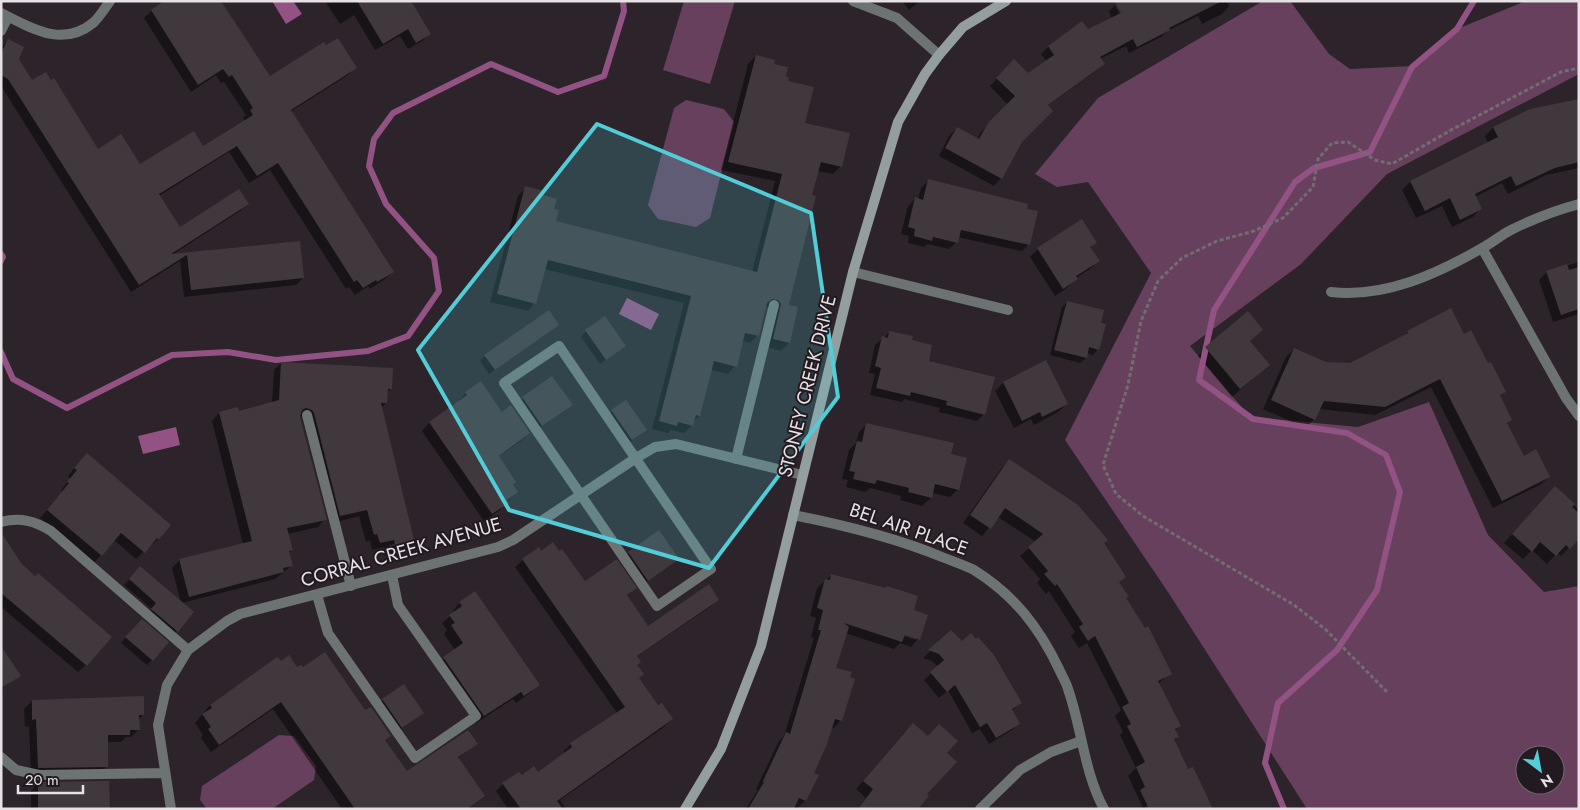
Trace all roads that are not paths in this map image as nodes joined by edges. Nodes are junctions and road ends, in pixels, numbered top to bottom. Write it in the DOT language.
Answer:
graph roads {
  1 [pos="110,1"];
  2 [pos="853,1"];
  3 [pos="1006,1"];
  4 [pos="5,15"];
  5 [pos="1,31"];
  6 [pos="939,55"];
  7 [pos="1579,204"];
  8 [pos="1482,248"];
  9 [pos="852,272"];
  10 [pos="1331,292"];
  11 [pos="774,305"];
  12 [pos="1008,310"];
  13 [pos="307,415"];
  14 [pos="1579,416"];
  15 [pos="636,458"];
  16 [pos="736,459"];
  17 [pos="802,474"];
  18 [pos="581,495"];
  19 [pos="793,515"];
  20 [pos="1,522"];
  21 [pos="392,575"];
  22 [pos="351,586"];
  23 [pos="317,594"];
  24 [pos="188,650"];
  25 [pos="1081,741"];
  26 [pos="1,757"];
  27 [pos="164,773"];
  28 [pos="171,809"];
  29 [pos="685,809"];
  30 [pos="980,809"];
  31 [pos="1104,809"];
  1 -- 4 [label="street"];
  2 -- 6 [label="street"];
  3 -- 6 [label="street, STONEY CREEK DRIVE"];
  4 -- 5 [label="street"];
  6 -- 9 [label="street, STONEY CREEK DRIVE"];
  7 -- 8 [label="street"];
  8 -- 10 [label="street"];
  8 -- 14 [label="street"];
  9 -- 12 [label="street"];
  9 -- 17 [label="street, STONEY CREEK DRIVE"];
  11 -- 16 [label="street"];
  13 -- 22 [label="street"];
  15 -- 16 [label="street, CORRAL CREEK AVENUE"];
  15 -- 18 [label="street, CORRAL CREEK AVENUE"];
  15 -- 18 [label="street"];
  15 -- 18 [label="street"];
  16 -- 17 [label="street, CORRAL CREEK AVENUE"];
  17 -- 19 [label="street, STONEY CREEK DRIVE"];
  18 -- 21 [label="street, CORRAL CREEK AVENUE"];
  19 -- 25 [label="street, BEL AIR PLACE"];
  19 -- 29 [label="street, STONEY CREEK DRIVE"];
  20 -- 24 [label="street"];
  21 -- 22 [label="street, CORRAL CREEK AVENUE"];
  21 -- 23 [label="street"];
  22 -- 23 [label="street, CORRAL CREEK AVENUE"];
  23 -- 24 [label="street, CORRAL CREEK AVENUE"];
  24 -- 27 [label="street, CORRAL CREEK AVENUE"];
  25 -- 30 [label="street"];
  25 -- 31 [label="street, BEL AIR PLACE"];
  26 -- 27 [label="street"];
  27 -- 28 [label="street, CORRAL CREEK AVENUE"];
}
